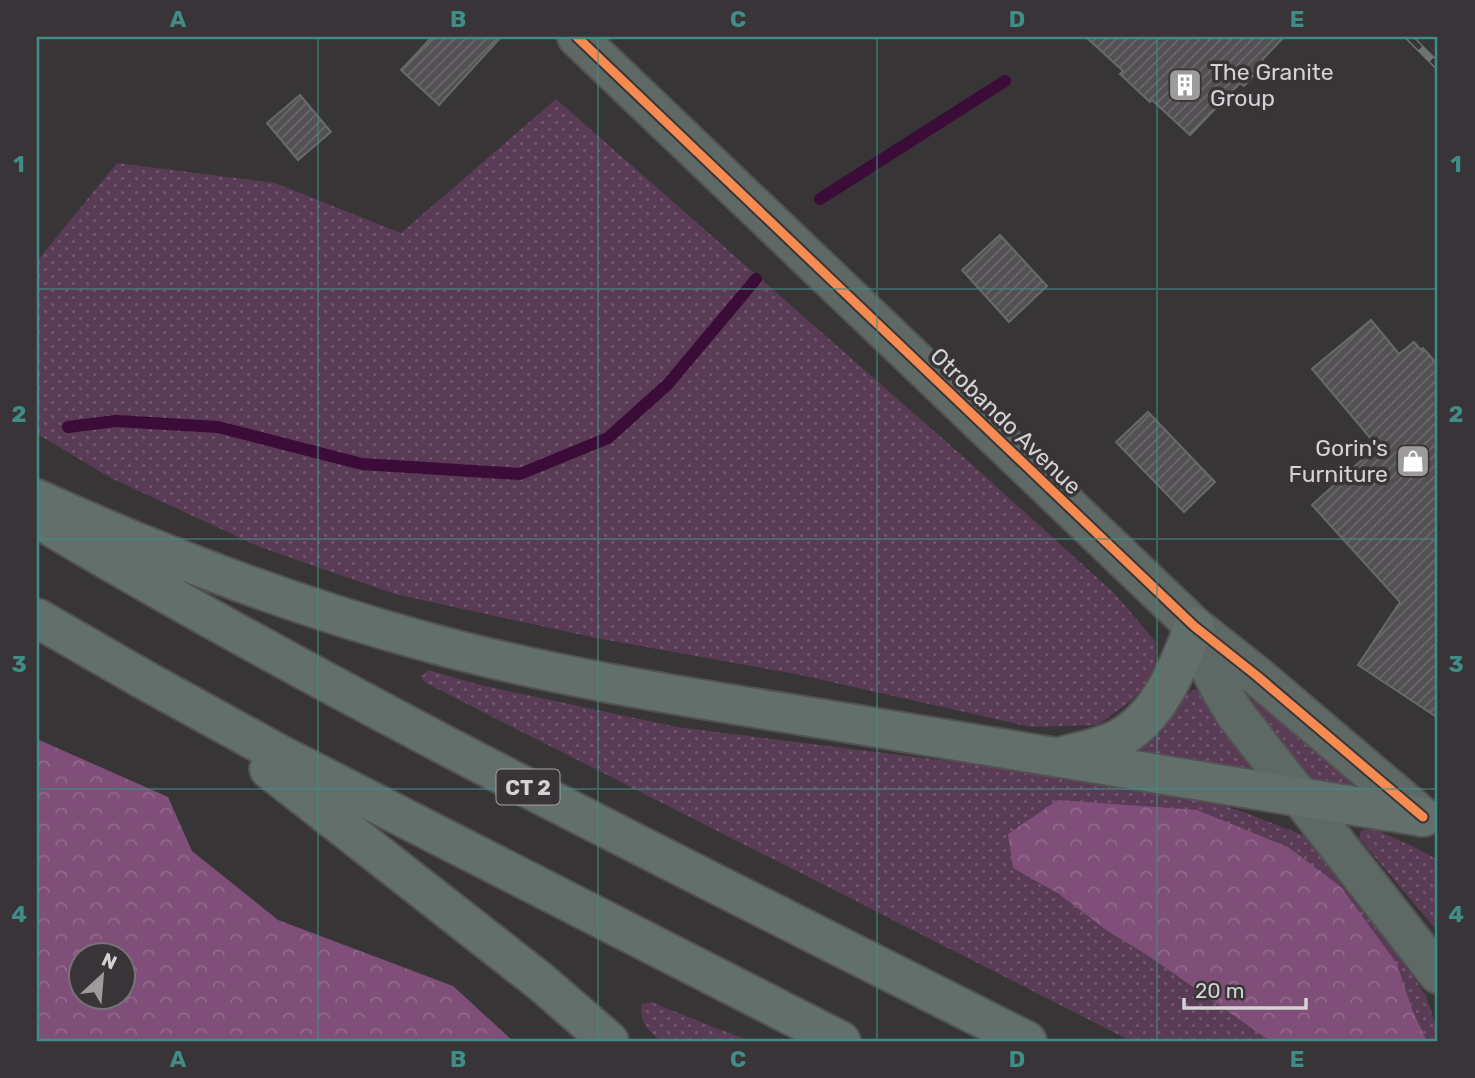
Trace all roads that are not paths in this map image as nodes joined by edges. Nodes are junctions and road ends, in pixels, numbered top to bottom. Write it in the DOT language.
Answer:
graph roads {
  1 [pos="577,37"];
  2 [pos="37,499"];
  3 [pos="37,519"];
  4 [pos="37,618"];
  5 [pos="1194,626"];
  6 [pos="185,702"];
  7 [pos="1054,757"];
  8 [pos="1299,797"];
  9 [pos="1423,817"];
  10 [pos="1438,974"];
  11 [pos="609,1041"];
  12 [pos="841,1041"];
  13 [pos="1027,1041"];
  1 -- 5 [label="street, Otrobando Avenue"];
  2 -- 7 [label="highway"];
  3 -- 13 [label="highway, CT 2"];
  4 -- 6 [label="highway"];
  5 -- 7 [label="highway"];
  5 -- 8 [label="street, Otrobando Avenue"];
  5 -- 9 [label="street, Otrobando Avenue"];
  6 -- 11 [label="highway"];
  6 -- 12 [label="highway"];
  7 -- 8 [label="highway"];
  8 -- 9 [label="highway"];
  8 -- 10 [label="street, Otrobando Avenue"];
}
